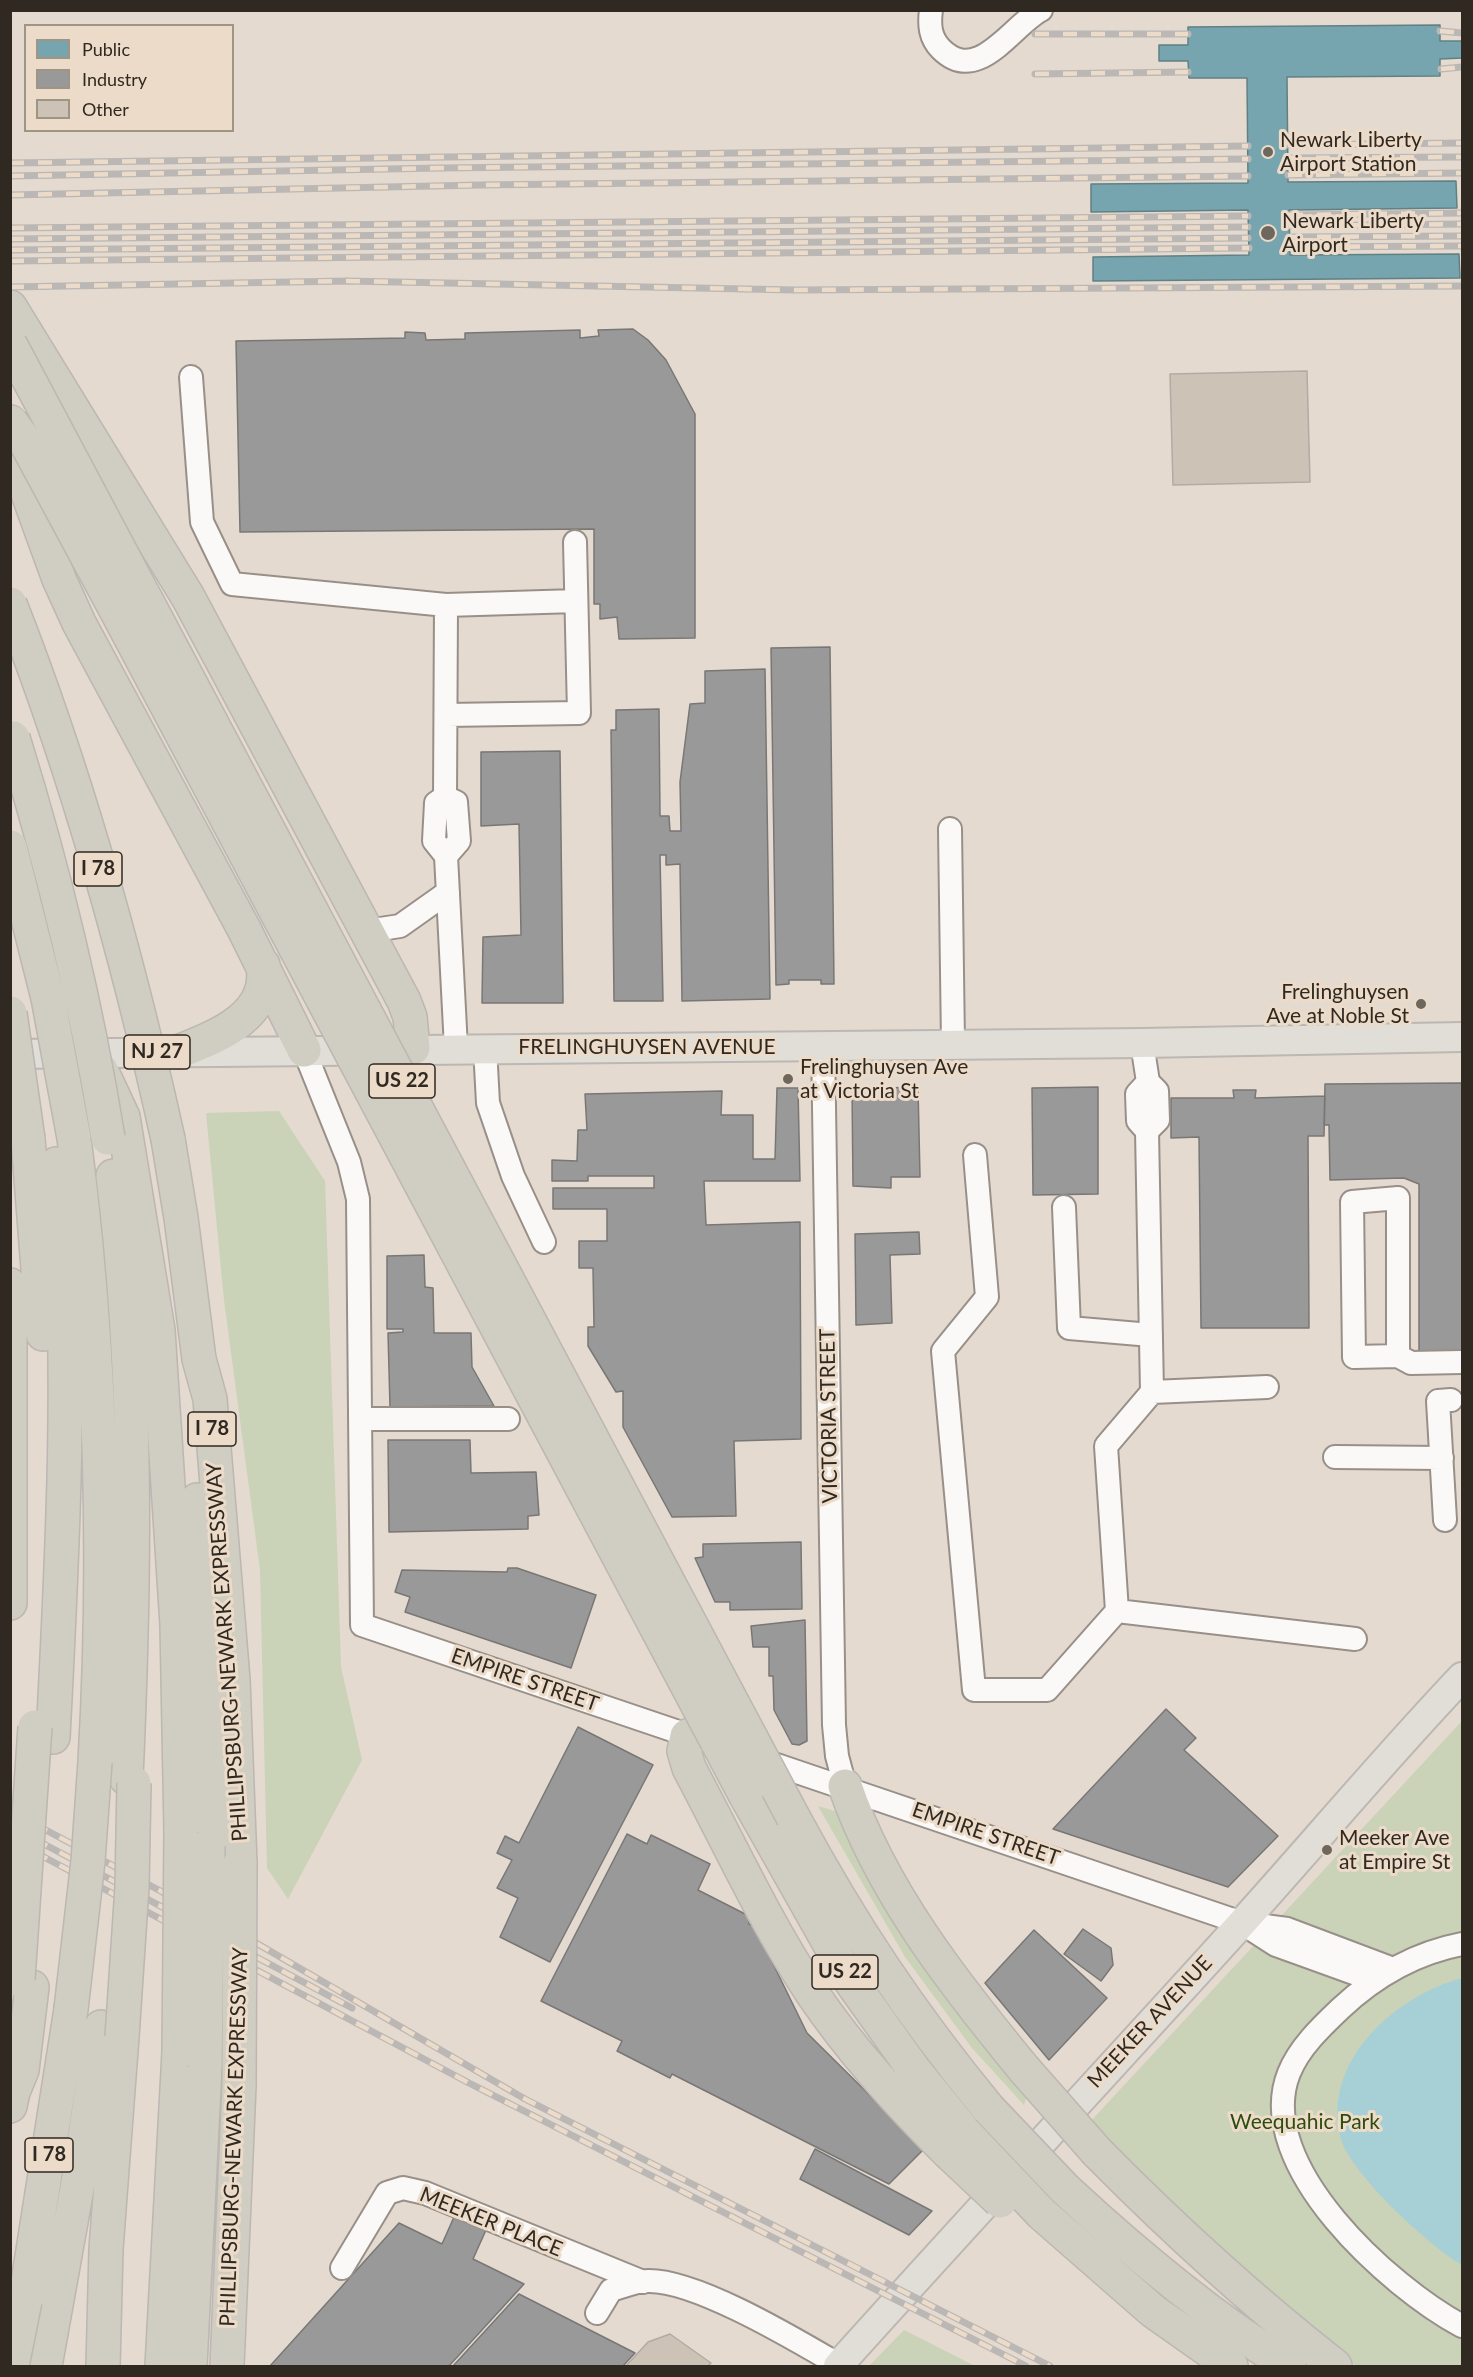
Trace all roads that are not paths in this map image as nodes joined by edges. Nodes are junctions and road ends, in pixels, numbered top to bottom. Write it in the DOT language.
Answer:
graph roads {
  1 [pos="932,10"];
  2 [pos="1041,10"];
  3 [pos="10,307"];
  4 [pos="10,344"];
  5 [pos="191,377"];
  6 [pos="11,422"];
  7 [pos="575,542"];
  8 [pos="576,601"];
  9 [pos="10,604"];
  10 [pos="446,605"];
  11 [pos="446,716"];
  12 [pos="10,733"];
  13 [pos="950,829"];
  14 [pos="10,847"];
  15 [pos="10,888"];
  16 [pos="448,892"];
  17 [pos="367,931"];
  18 [pos="263,965"];
  19 [pos="10,1013"];
  20 [pos="1462,1037"];
  21 [pos="953,1043"];
  22 [pos="1142,1043"];
  23 [pos="823,1045"];
  24 [pos="413,1048"];
  25 [pos="456,1048"];
  26 [pos="485,1048"];
  27 [pos="304,1050"];
  28 [pos="178,1052"];
  29 [pos="10,1054"];
  30 [pos="52,1138"];
  31 [pos="117,1138"];
  32 [pos="975,1155"];
  33 [pos="1064,1207"];
  34 [pos="544,1242"];
  35 [pos="10,1285"];
  36 [pos="1151,1335"];
  37 [pos="28,1340"];
  38 [pos="1398,1356"];
  39 [pos="1462,1362"];
  40 [pos="1267,1387"];
  41 [pos="1152,1392"];
  42 [pos="1459,1400"];
  43 [pos="360,1419"];
  44 [pos="508,1419"];
  45 [pos="1335,1457"];
  46 [pos="1442,1458"];
  47 [pos="196,1506"];
  48 [pos="1445,1520"];
  49 [pos="118,1525"];
  50 [pos="10,1603"];
  51 [pos="1117,1611"];
  52 [pos="203,1619"];
  53 [pos="1355,1640"];
  54 [pos="48,1656"];
  55 [pos="1462,1677"];
  56 [pos="687,1736"];
  57 [pos="845,1786"];
  58 [pos="1242,1923"];
  59 [pos="1462,1944"];
  60 [pos="1393,1969"];
  61 [pos="1373,1980"];
  62 [pos="25,1983"];
  63 [pos="112,2032"];
  64 [pos="10,2054"];
  65 [pos="11,2092"];
  66 [pos="958,2144"];
  67 [pos="342,2268"];
  68 [pos="643,2282"];
  69 [pos="40,2307"];
  70 [pos="597,2313"];
  71 [pos="1462,2326"];
  72 [pos="1222,2361"];
  73 [pos="10,2362"];
  74 [pos="177,2362"];
  75 [pos="838,2366"];
  76 [pos="12,2367"];
  77 [pos="24,2367"];
  78 [pos="45,2367"];
  79 [pos="103,2367"];
  80 [pos="226,2367"];
  81 [pos="1289,2367"];
  82 [pos="1335,2367"];
  1 -- 2 [label="street"];
  3 -- 17 [label="highway"];
  4 -- 81 [label="highway, US 22, bridge"];
  5 -- 10 [label="street"];
  6 -- 18 [label="highway"];
  6 -- 66 [label="highway, US 22, bridge"];
  7 -- 8 [label="street"];
  8 -- 10 [label="street"];
  8 -- 11 [label="street"];
  9 -- 47 [label="highway, I 78, bridge"];
  10 -- 11 [label="street"];
  11 -- 16 [label="street"];
  12 -- 31 [label="highway, I 78, bridge"];
  13 -- 21 [label="street"];
  14 -- 30 [label="highway, I 78, bridge"];
  15 -- 30 [label="highway"];
  16 -- 17 [label="street"];
  16 -- 25 [label="street"];
  17 -- 24 [label="highway"];
  18 -- 27 [label="highway"];
  18 -- 28 [label="highway"];
  19 -- 30 [label="highway, bridge"];
  20 -- 22 [label="main road, FRELINGHUYSEN AVENUE / NJ 27"];
  21 -- 22 [label="main road, FRELINGHUYSEN AVENUE / NJ 27"];
  21 -- 23 [label="main road, FRELINGHUYSEN AVENUE / NJ 27"];
  22 -- 36 [label="street"];
  23 -- 26 [label="main road, FRELINGHUYSEN AVENUE / NJ 27"];
  23 -- 57 [label="street, VICTORIA STREET"];
  24 -- 25 [label="main road, FRELINGHUYSEN AVENUE / NJ 27"];
  24 -- 27 [label="main road, FRELINGHUYSEN AVENUE / NJ 27"];
  25 -- 26 [label="main road, FRELINGHUYSEN AVENUE / NJ 27"];
  26 -- 34 [label="street"];
  27 -- 28 [label="main road, FRELINGHUYSEN AVENUE / NJ 27"];
  27 -- 43 [label="street, EMPIRE STREET"];
  28 -- 29 [label="main road, FRELINGHUYSEN AVENUE / NJ 27"];
  30 -- 37 [label="highway"];
  30 -- 49 [label="highway, I 78"];
  30 -- 54 [label="highway"];
  31 -- 47 [label="highway"];
  31 -- 49 [label="highway, I 78"];
  32 -- 51 [label="street"];
  33 -- 36 [label="street"];
  35 -- 37 [label="highway"];
  36 -- 41 [label="street"];
  37 -- 50 [label="highway"];
  37 -- 54 [label="highway"];
  38 -- 38 [label="street"];
  38 -- 39 [label="street"];
  40 -- 41 [label="street"];
  41 -- 51 [label="street"];
  42 -- 46 [label="street"];
  43 -- 44 [label="street"];
  43 -- 56 [label="street, EMPIRE STREET"];
  45 -- 46 [label="street"];
  46 -- 48 [label="street"];
  47 -- 52 [label="highway"];
  47 -- 52 [label="highway, PHILLIPSBURG-NEWARK EXPRESSWAY"];
  49 -- 63 [label="highway, I 78"];
  49 -- 69 [label="highway, I 78, bridge"];
  51 -- 53 [label="street"];
  52 -- 74 [label="highway, bridge"];
  52 -- 80 [label="highway, PHILLIPSBURG-NEWARK EXPRESSWAY, bridge"];
  54 -- 62 [label="highway"];
  55 -- 58 [label="main road, MEEKER AVENUE"];
  56 -- 57 [label="street, EMPIRE STREET"];
  56 -- 66 [label="highway"];
  57 -- 58 [label="street, EMPIRE STREET"];
  57 -- 82 [label="highway, bridge"];
  58 -- 60 [label="street"];
  58 -- 61 [label="street"];
  58 -- 75 [label="main road, MEEKER AVENUE"];
  59 -- 60 [label="street"];
  60 -- 61 [label="street"];
  61 -- 71 [label="street"];
  62 -- 64 [label="highway"];
  62 -- 65 [label="highway"];
  63 -- 69 [label="highway, I 78"];
  63 -- 79 [label="highway"];
  66 -- 72 [label="highway, bridge"];
  67 -- 68 [label="street, MEEKER PLACE"];
  68 -- 70 [label="street"];
  68 -- 75 [label="street"];
  69 -- 76 [label="highway, I 78, bridge"];
  69 -- 78 [label="highway, I 78"];
  73 -- 77 [label="main road"];
}
